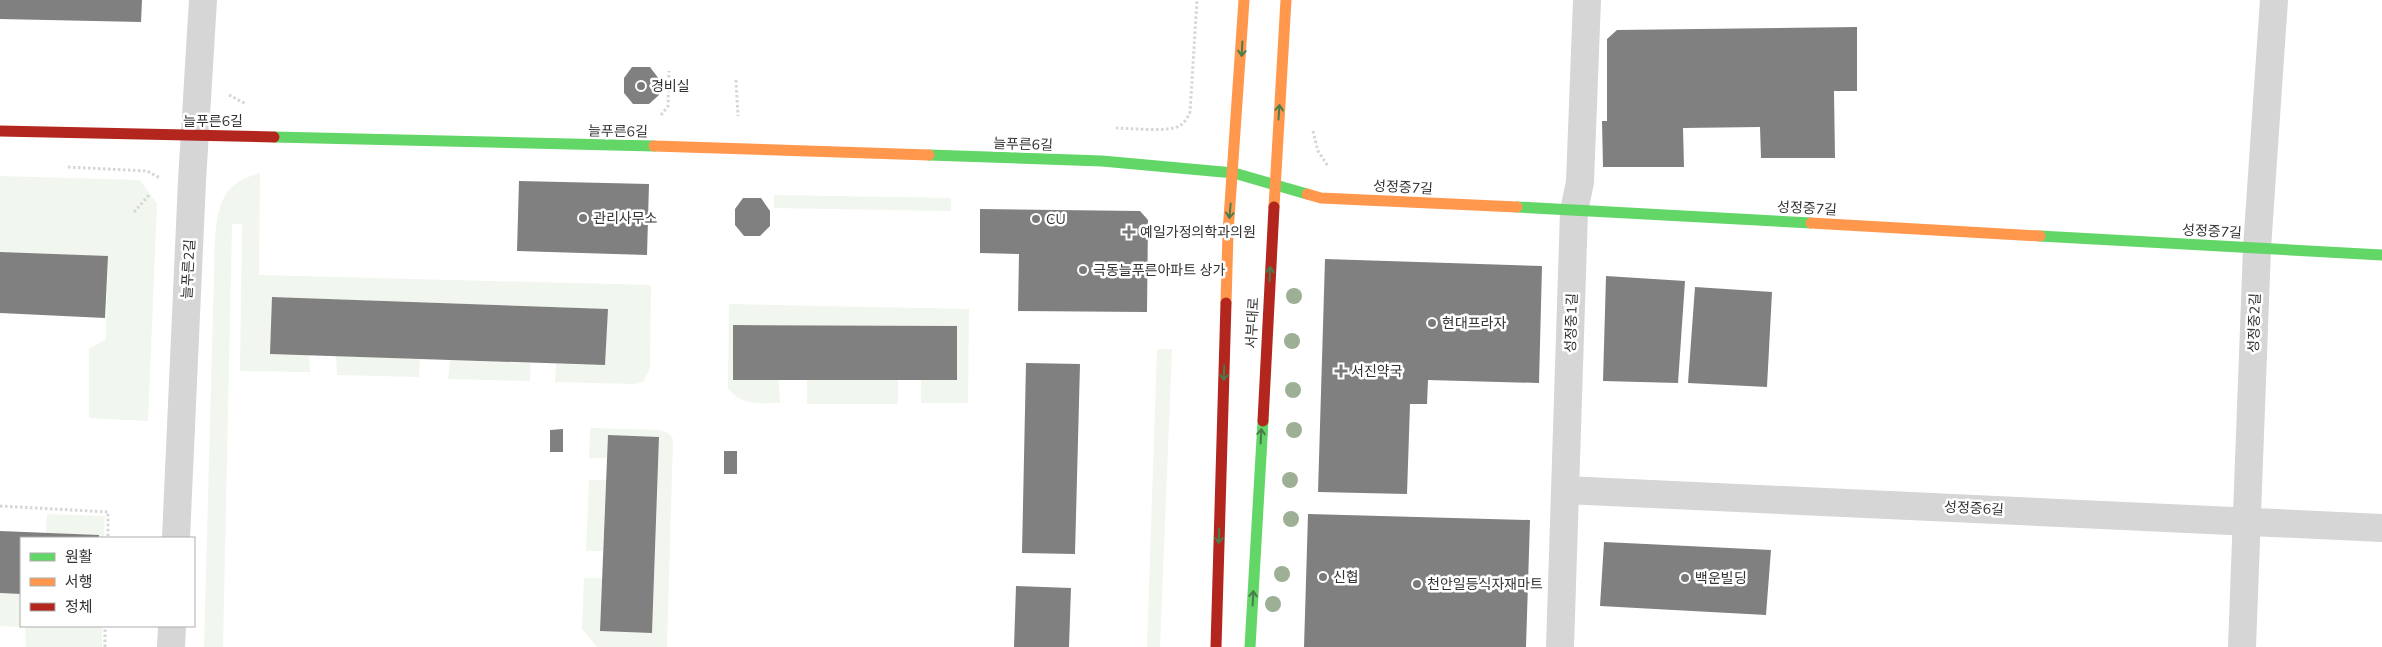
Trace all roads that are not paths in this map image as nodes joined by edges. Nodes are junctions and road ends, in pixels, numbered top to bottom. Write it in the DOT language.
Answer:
graph roads {
  1 [pos="203,0"];
  2 [pos="1244,0"];
  3 [pos="1286,0"];
  4 [pos="1587,0"];
  5 [pos="2274,0"];
  6 [pos="0,131"];
  7 [pos="196,136"];
  8 [pos="1234,173"];
  9 [pos="1274,184"];
  10 [pos="1574,211"];
  11 [pos="2257,248"];
  12 [pos="2382,256"];
  13 [pos="1566,490"];
  14 [pos="2247,521"];
  15 [pos="2382,528"];
  16 [pos="176,537"];
  17 [pos="172,627"];
  18 [pos="171,647"];
  19 [pos="1216,647"];
  20 [pos="1250,647"];
  21 [pos="1560,647"];
  22 [pos="2242,647"];
  1 -- 7 [label="street, 늘푸른2길"];
  2 -- 8 [label="street, 서부대로, one-way"];
  9 -- 3 [label="street, 서부대로, one-way"];
  4 -- 10 [label="street, 성정중1길"];
  5 -- 11 [label="street, 성정중2길"];
  6 -- 7 [label="street, 늘푸른6길"];
  7 -- 8 [label="street, 늘푸른6길"];
  7 -- 16 [label="street, 늘푸른2길"];
  8 -- 9 [label="street, 성정중7길"];
  8 -- 19 [label="street, 서부대로, one-way"];
  9 -- 10 [label="street, 성정중7길"];
  20 -- 9 [label="street, 서부대로, one-way"];
  10 -- 11 [label="street, 성정중7길"];
  10 -- 13 [label="street, 성정중1길"];
  11 -- 12 [label="street, 성정중7길"];
  11 -- 14 [label="street, 성정중2길"];
  13 -- 14 [label="street, 성정중6길"];
  13 -- 21 [label="street, 성정중1길"];
  14 -- 15 [label="street, 성정중6길"];
  14 -- 22 [label="street, 성정중2길"];
  17 -- 18 [label="street"];
}
